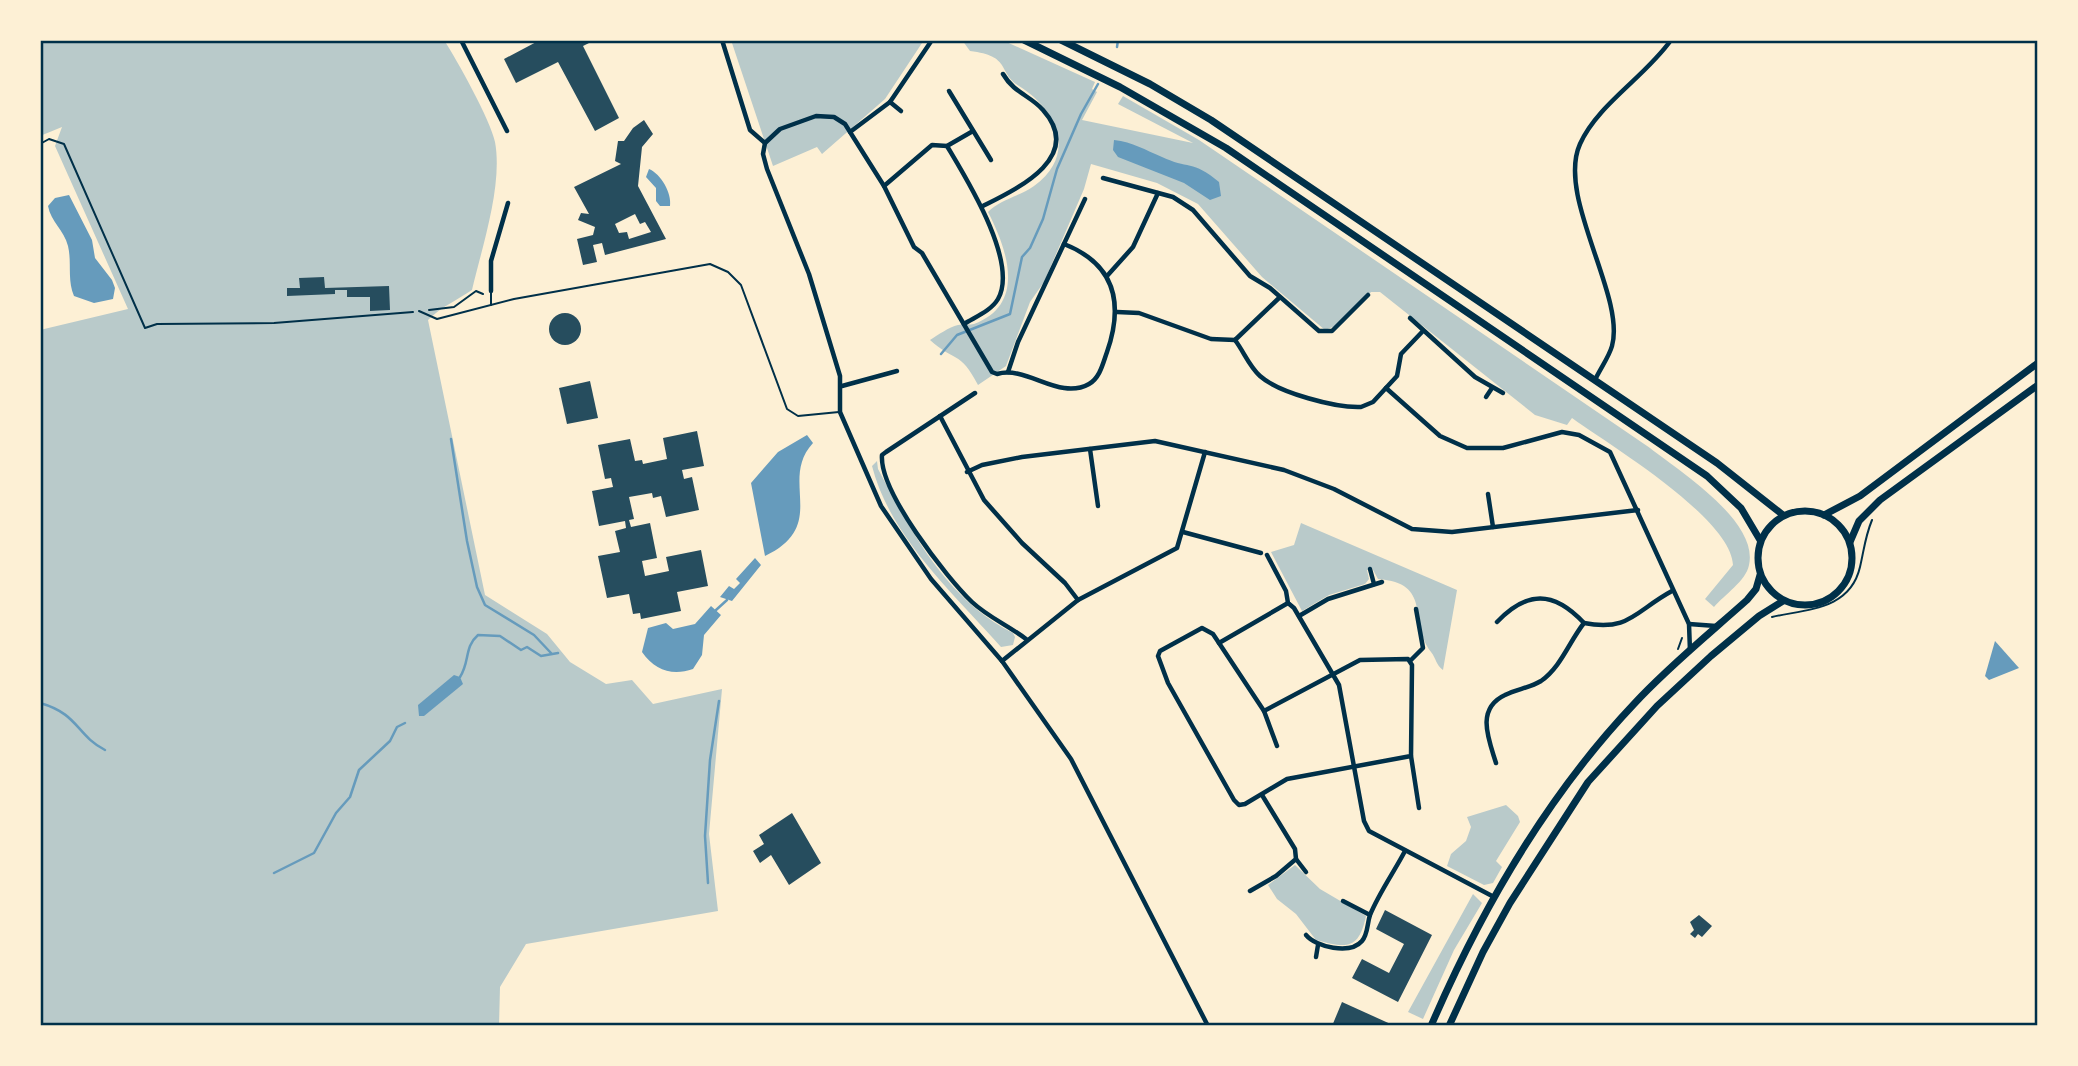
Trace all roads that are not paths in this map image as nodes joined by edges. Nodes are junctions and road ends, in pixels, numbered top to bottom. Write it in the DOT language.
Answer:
graph roads {
  1 [pos="461,40"];
  2 [pos="722,40"];
  3 [pos="932,40"];
  4 [pos="1024,40"];
  5 [pos="1061,40"];
  6 [pos="1671,40"];
  7 [pos="1003,74"];
  8 [pos="949,91"];
  9 [pos="890,102"];
  10 [pos="901,111"];
  11 [pos="507,131"];
  12 [pos="972,131"];
  13 [pos="850,132"];
  14 [pos="765,143"];
  15 [pos="947,146"];
  16 [pos="991,160"];
  17 [pos="1103,178"];
  18 [pos="884,186"];
  19 [pos="1158,193"];
  20 [pos="1085,199"];
  21 [pos="508,203"];
  22 [pos="983,206"];
  23 [pos="1064,244"];
  24 [pos="1107,276"];
  25 [pos="491,291"];
  26 [pos="1368,295"];
  27 [pos="1279,298"];
  28 [pos="491,306"];
  29 [pos="419,311"];
  30 [pos="1117,312"];
  31 [pos="1409,318"];
  32 [pos="965,325"];
  33 [pos="1422,332"];
  34 [pos="1235,340"];
  35 [pos="2038,363"];
  36 [pos="897,371"];
  37 [pos="1008,372"];
  38 [pos="1595,380"];
  39 [pos="2038,385"];
  40 [pos="842,386"];
  41 [pos="1492,387"];
  42 [pos="1386,388"];
  43 [pos="975,393"];
  44 [pos="1503,393"];
  45 [pos="1486,397"];
  46 [pos="840,412"];
  47 [pos="940,416"];
  48 [pos="1090,449"];
  49 [pos="1205,452"];
  50 [pos="967,472"];
  51 [pos="1488,494"];
  52 [pos="1098,506"];
  53 [pos="1638,510"];
  54 [pos="1783,515"];
  55 [pos="1824,515"];
  56 [pos="1493,527"];
  57 [pos="1183,532"];
  58 [pos="1760,540"];
  59 [pos="1850,542"];
  60 [pos="1261,553"];
  61 [pos="1267,555"];
  62 [pos="1370,569"];
  63 [pos="1760,575"];
  64 [pos="1382,582"];
  65 [pos="1374,584"];
  66 [pos="1672,591"];
  67 [pos="1078,600"];
  68 [pos="1783,601"];
  69 [pos="1288,603"];
  70 [pos="1416,609"];
  71 [pos="1299,616"];
  72 [pos="1497,622"];
  73 [pos="1584,623"];
  74 [pos="1689,624"];
  75 [pos="1718,626"];
  76 [pos="1026,639"];
  77 [pos="1219,643"];
  78 [pos="1690,652"];
  79 [pos="1002,661"];
  80 [pos="1410,662"];
  81 [pos="1333,674"];
  82 [pos="1264,711"];
  83 [pos="1277,746"];
  84 [pos="1411,756"];
  85 [pos="1496,763"];
  86 [pos="1354,767"];
  87 [pos="1262,795"];
  88 [pos="1419,808"];
  89 [pos="1405,851"];
  90 [pos="1296,859"];
  91 [pos="1306,872"];
  92 [pos="1250,891"];
  93 [pos="1494,897"];
  94 [pos="1343,901"];
  95 [pos="1370,915"];
  96 [pos="1307,935"];
  97 [pos="1318,945"];
  98 [pos="1315,957"];
  99 [pos="1208,1026"];
  100 [pos="1431,1026"];
  101 [pos="1449,1026"];
  1 -- 11 [label="street"];
  2 -- 14 [label="street"];
  3 -- 9 [label="street"];
  4 -- 58 [label="main road"];
  5 -- 38 [label="main road"];
  6 -- 38 [label="street"];
  7 -- 22 [label="street"];
  8 -- 12 [label="street"];
  9 -- 10 [label="street"];
  9 -- 13 [label="street"];
  12 -- 15 [label="street"];
  12 -- 16 [label="street"];
  13 -- 14 [label="street"];
  13 -- 18 [label="street"];
  14 -- 40 [label="street"];
  15 -- 18 [label="street"];
  15 -- 22 [label="street"];
  17 -- 19 [label="street"];
  18 -- 32 [label="street"];
  19 -- 24 [label="street"];
  19 -- 27 [label="street"];
  20 -- 23 [label="street"];
  21 -- 25 [label="street"];
  22 -- 32 [label="street"];
  23 -- 24 [label="street"];
  23 -- 37 [label="street"];
  24 -- 30 [label="street"];
  25 -- 28 [label="lane"];
  26 -- 27 [label="street"];
  27 -- 34 [label="street"];
  28 -- 29 [label="lane"];
  28 -- 46 [label="lane"];
  30 -- 34 [label="street"];
  30 -- 37 [label="street"];
  31 -- 33 [label="street"];
  32 -- 37 [label="street"];
  33 -- 41 [label="street"];
  33 -- 42 [label="street"];
  34 -- 42 [label="street"];
  35 -- 55 [label="main road"];
  36 -- 40 [label="street"];
  38 -- 54 [label="main road"];
  39 -- 59 [label="main road"];
  40 -- 46 [label="street"];
  41 -- 44 [label="street"];
  41 -- 45 [label="street"];
  42 -- 53 [label="street"];
  43 -- 47 [label="street"];
  46 -- 79 [label="street"];
  47 -- 50 [label="street"];
  47 -- 76 [label="street"];
  48 -- 49 [label="street"];
  48 -- 50 [label="street"];
  48 -- 52 [label="street"];
  49 -- 56 [label="street"];
  49 -- 57 [label="street"];
  50 -- 67 [label="street"];
  51 -- 56 [label="street"];
  53 -- 56 [label="street"];
  53 -- 66 [label="street"];
  54 -- 55 [label="main road"];
  54 -- 58 [label="main road"];
  55 -- 59 [label="main road"];
  57 -- 60 [label="street"];
  57 -- 67 [label="street"];
  58 -- 63 [label="main road"];
  59 -- 68 [label="main road"];
  61 -- 69 [label="street"];
  62 -- 65 [label="street"];
  63 -- 68 [label="main road"];
  63 -- 75 [label="main road"];
  64 -- 65 [label="street"];
  65 -- 71 [label="street"];
  66 -- 73 [label="street"];
  66 -- 74 [label="street"];
  67 -- 76 [label="street"];
  68 -- 101 [label="main road"];
  69 -- 71 [label="street"];
  69 -- 77 [label="street"];
  70 -- 80 [label="street"];
  71 -- 81 [label="street"];
  72 -- 73 [label="street"];
  73 -- 85 [label="street"];
  74 -- 75 [label="street"];
  74 -- 78 [label="street"];
  75 -- 78 [label="main road"];
  76 -- 79 [label="street"];
  77 -- 82 [label="street"];
  77 -- 87 [label="street"];
  78 -- 93 [label="main road"];
  79 -- 99 [label="street"];
  80 -- 81 [label="street"];
  80 -- 84 [label="street"];
  81 -- 82 [label="street"];
  81 -- 86 [label="street"];
  82 -- 83 [label="street"];
  84 -- 86 [label="street"];
  84 -- 88 [label="street"];
  86 -- 87 [label="street"];
  86 -- 89 [label="street"];
  87 -- 90 [label="street"];
  89 -- 93 [label="street"];
  89 -- 95 [label="street"];
  90 -- 91 [label="street"];
  90 -- 92 [label="street"];
  93 -- 100 [label="main road"];
  94 -- 95 [label="street"];
  95 -- 97 [label="street"];
  96 -- 97 [label="street"];
  97 -- 98 [label="street"];
}
